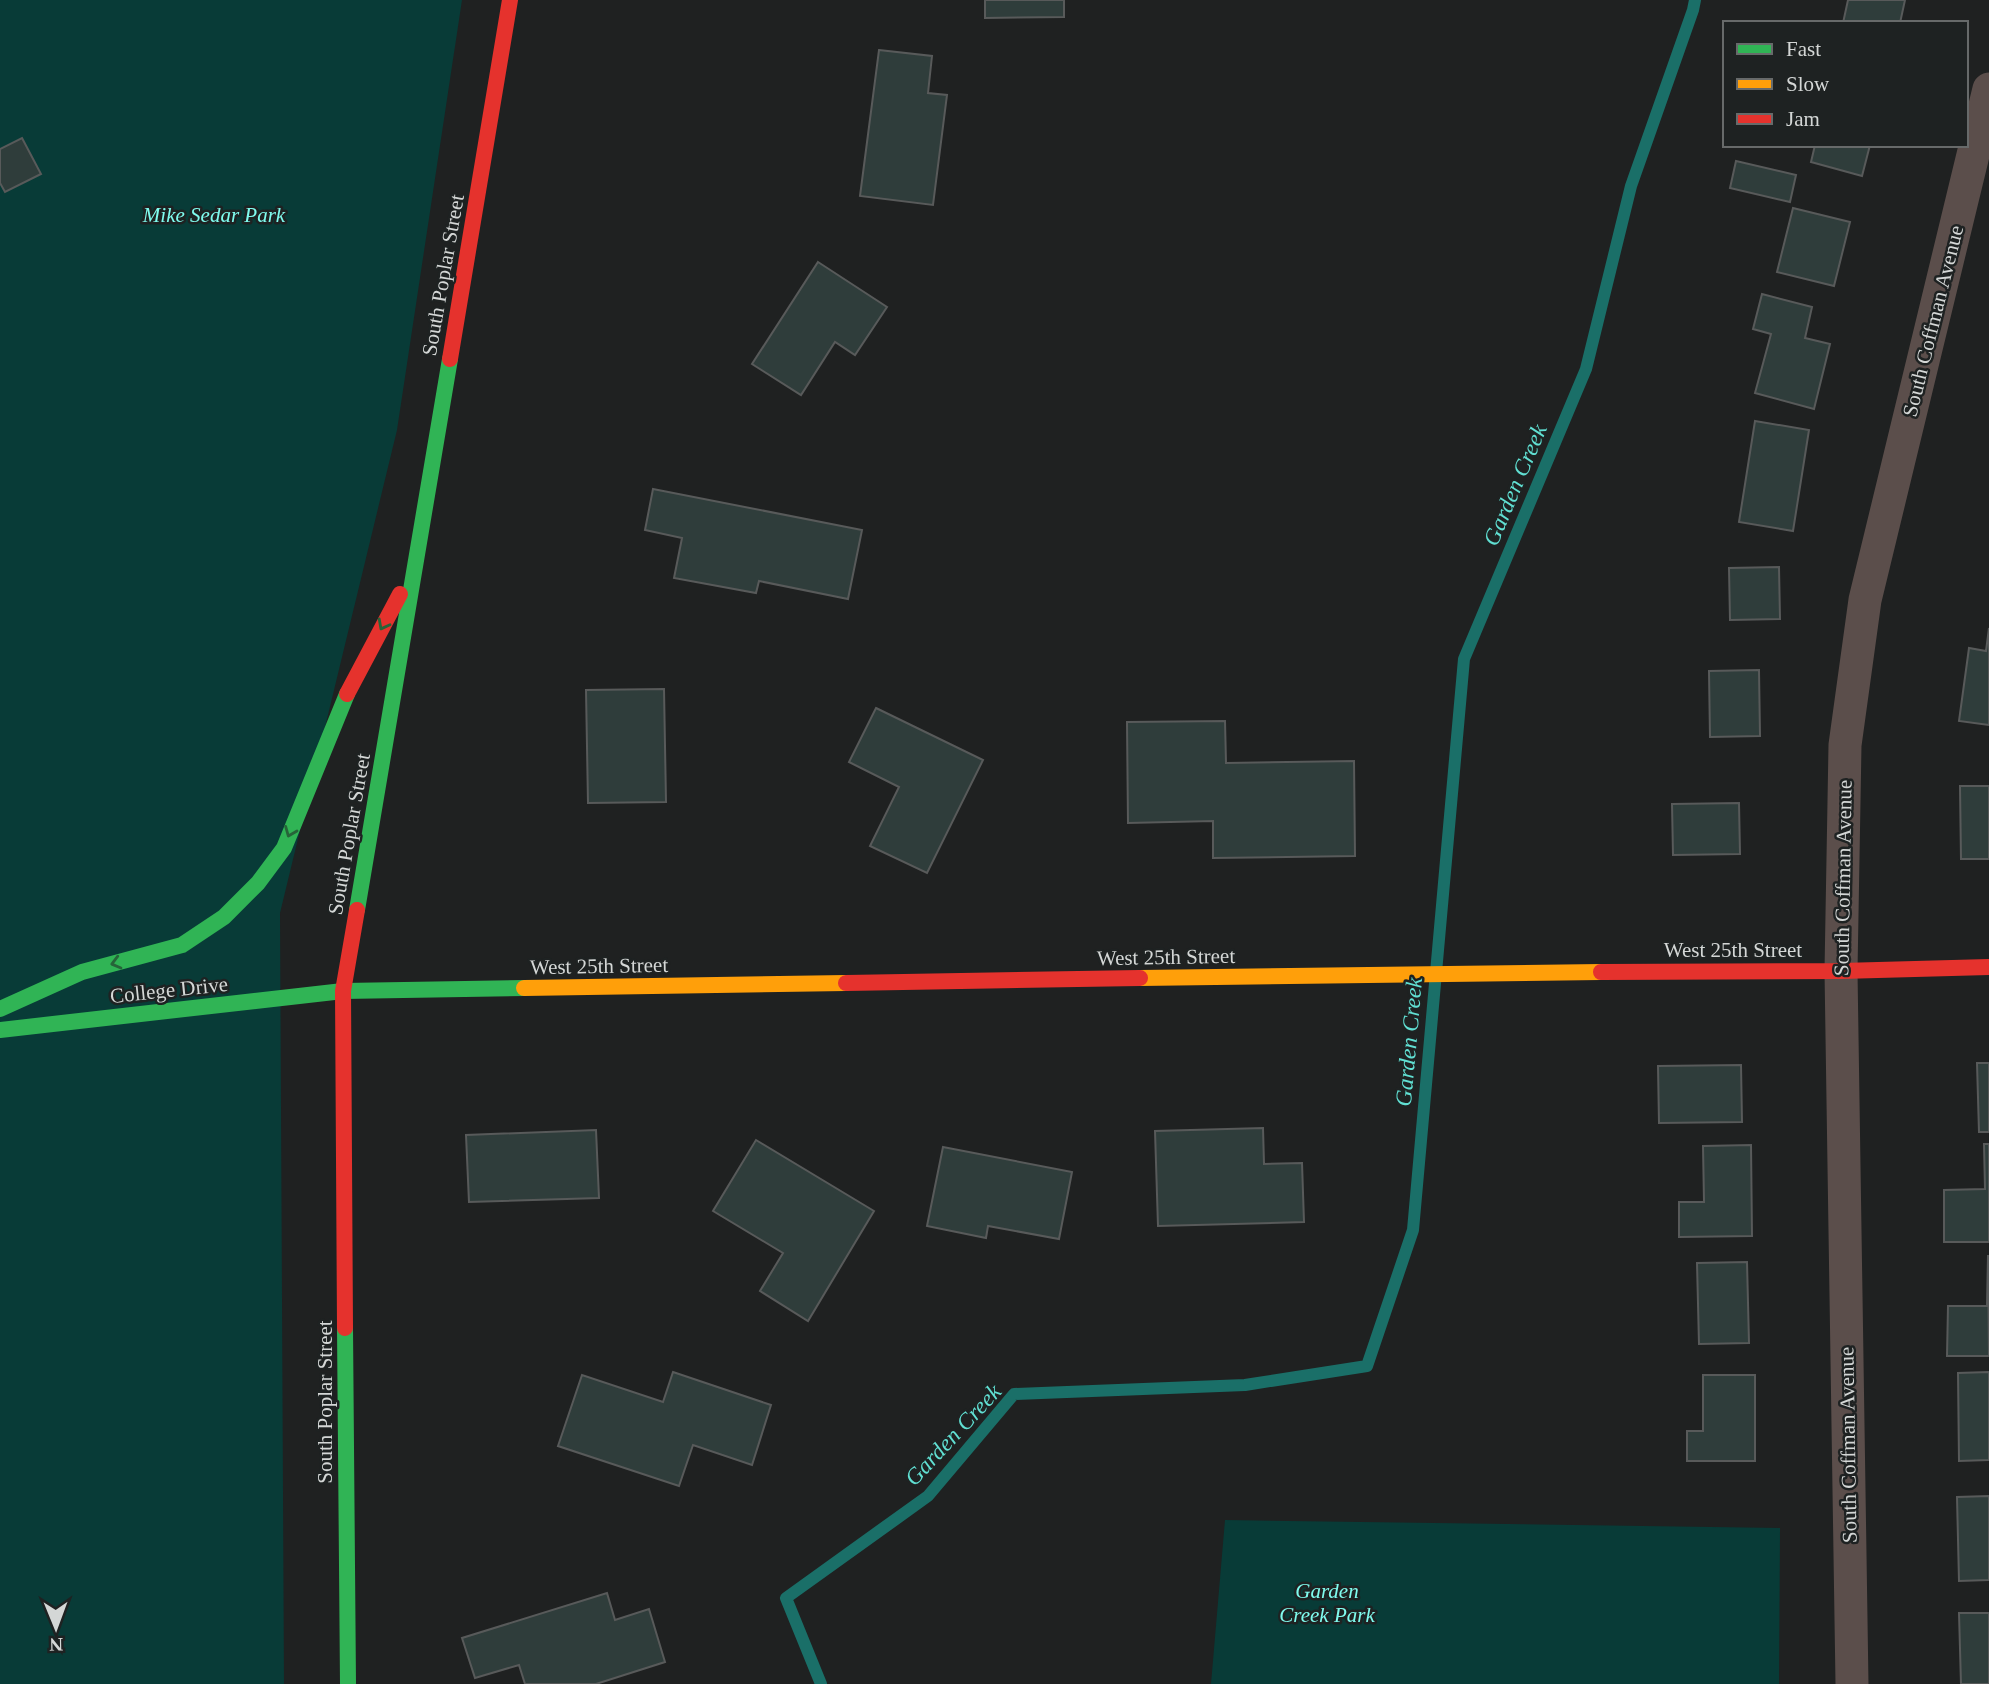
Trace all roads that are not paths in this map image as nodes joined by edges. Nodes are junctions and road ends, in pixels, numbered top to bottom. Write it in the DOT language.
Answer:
graph roads {
  1 [pos="510,0"];
  2 [pos="1989,89"];
  3 [pos="416,565"];
  4 [pos="1989,967"];
  5 [pos="1841,971"];
  6 [pos="343,991"];
  7 [pos="0,1009"];
  8 [pos="0,1030"];
  9 [pos="348,1684"];
  10 [pos="1852,1684"];
  1 -- 3 [label="street, South Poplar Street"];
  2 -- 5 [label="street, South Coffman Avenue"];
  3 -- 6 [label="street, South Poplar Street"];
  3 -- 7 [label="street, one-way"];
  4 -- 5 [label="street, West 25th Street"];
  5 -- 6 [label="street, West 25th Street"];
  5 -- 10 [label="street, South Coffman Avenue"];
  6 -- 8 [label="street, College Drive"];
  6 -- 9 [label="street, South Poplar Street"];
}
